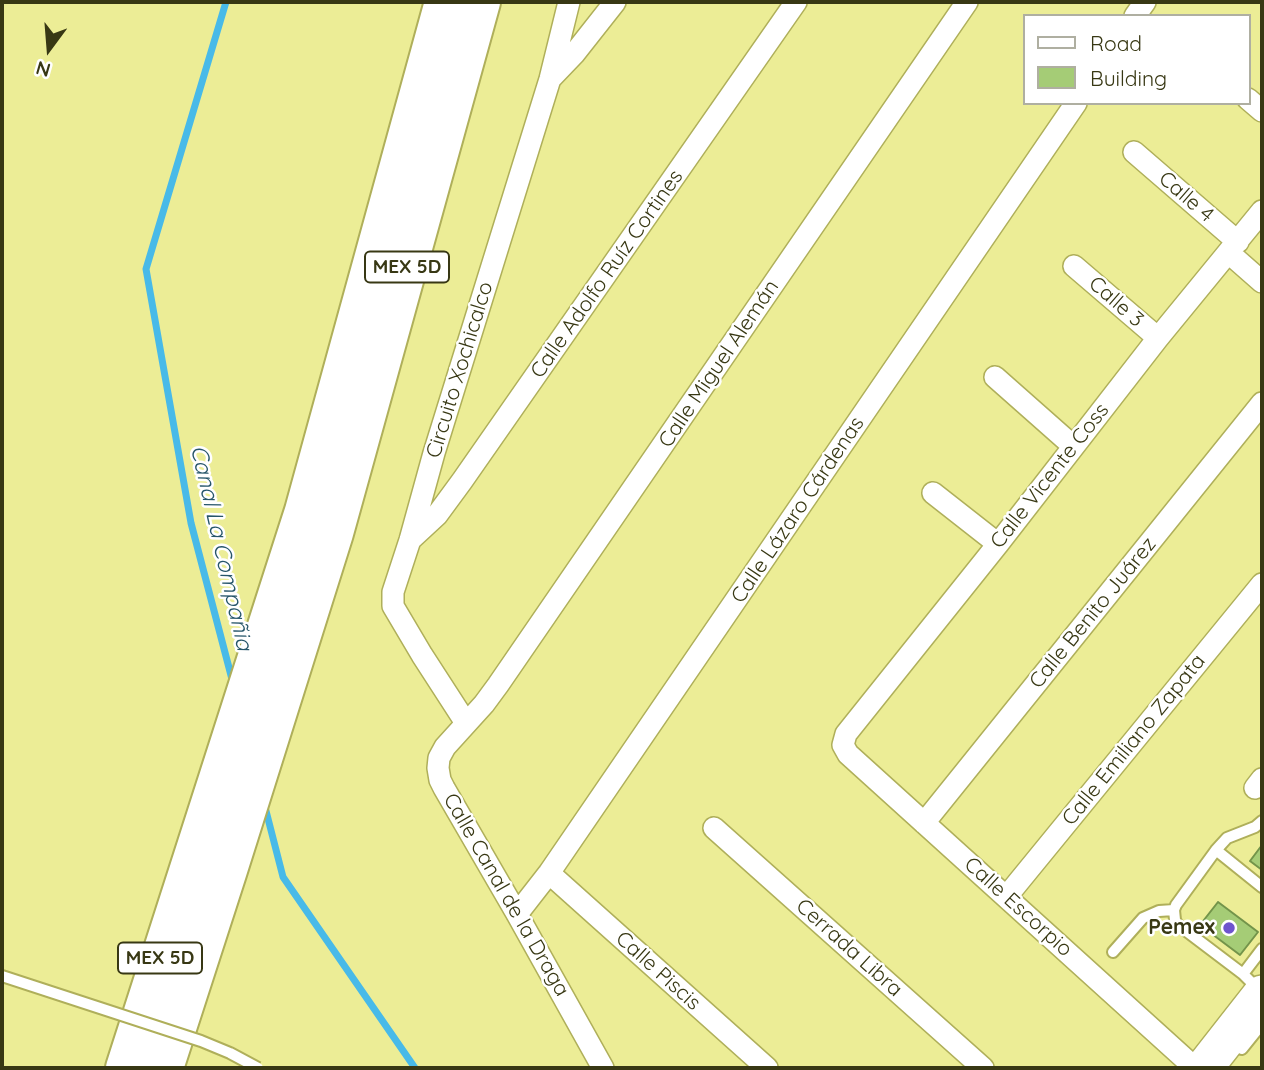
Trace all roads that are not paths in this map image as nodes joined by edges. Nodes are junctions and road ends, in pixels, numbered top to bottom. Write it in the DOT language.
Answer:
graph roads {
  1 [pos="444,2"];
  2 [pos="481,2"];
  3 [pos="569,2"];
  4 [pos="615,2"];
  5 [pos="796,2"];
  6 [pos="967,2"];
  7 [pos="550,79"];
  8 [pos="1075,105"];
  9 [pos="1134,152"];
  10 [pos="1262,211"];
  11 [pos="1233,248"];
  12 [pos="1074,266"];
  13 [pos="1262,282"];
  14 [pos="1158,338"];
  15 [pos="995,377"];
  16 [pos="1262,403"];
  17 [pos="1073,446"];
  18 [pos="933,493"];
  19 [pos="410,540"];
  20 [pos="998,544"];
  21 [pos="1262,584"];
  22 [pos="466,723"];
  23 [pos="843,745"];
  24 [pos="1262,821"];
  25 [pos="924,823"];
  26 [pos="715,828"];
  27 [pos="1216,850"];
  28 [pos="549,873"];
  29 [pos="1262,887"];
  30 [pos="1007,897"];
  31 [pos="1174,910"];
  32 [pos="517,915"];
  33 [pos="1262,949"];
  34 [pos="1113,952"];
  35 [pos="2,976"];
  36 [pos="1256,998"];
  37 [pos="1219,1064"];
  38 [pos="125,1068"];
  39 [pos="164,1068"];
  40 [pos="258,1068"];
  41 [pos="603,1068"];
  42 [pos="767,1068"];
  43 [pos="983,1068"];
  44 [pos="1195,1068"];
  1 -- 38 [label="highway, MEX 5D"];
  2 -- 39 [label="highway, MEX 5D"];
  3 -- 7 [label="street, Circuito Xochicalco"];
  4 -- 7 [label="street"];
  5 -- 19 [label="street, Calle Adolfo Ruíz Cortines"];
  6 -- 22 [label="street, Calle Miguel Alemán"];
  7 -- 19 [label="street, Circuito Xochicalco"];
  8 -- 28 [label="street, Calle Lázaro Cárdenas"];
  9 -- 11 [label="street, Calle 4"];
  10 -- 11 [label="street, Calle Vicente Coss"];
  11 -- 13 [label="street, Calle 4"];
  11 -- 14 [label="street, Calle Vicente Coss"];
  12 -- 14 [label="street, Calle 3"];
  14 -- 17 [label="street, Calle Vicente Coss"];
  15 -- 17 [label="street"];
  16 -- 25 [label="street, Calle Benito Juárez"];
  17 -- 20 [label="street, Calle Vicente Coss"];
  18 -- 20 [label="street"];
  19 -- 22 [label="street, Circuito Xochicalco"];
  20 -- 23 [label="street, Calle Vicente Coss"];
  21 -- 30 [label="street, Calle Emiliano Zapata"];
  22 -- 32 [label="street, Calle Canal de la Draga"];
  23 -- 25 [label="street, Calle Escorpio"];
  24 -- 27 [label="lane"];
  25 -- 30 [label="street, Calle Escorpio"];
  26 -- 43 [label="street, Cerrada Libra"];
  27 -- 29 [label="lane"];
  27 -- 31 [label="lane"];
  28 -- 32 [label="street, Calle Lázaro Cárdenas"];
  28 -- 42 [label="street, Calle Piscis"];
  30 -- 44 [label="street, Calle Escorpio"];
  31 -- 34 [label="lane"];
  31 -- 36 [label="lane"];
  32 -- 41 [label="street, Calle Canal de la Draga"];
  33 -- 36 [label="lane"];
  35 -- 40 [label="lane, bridge"];
  36 -- 37 [label="highway"];
}
